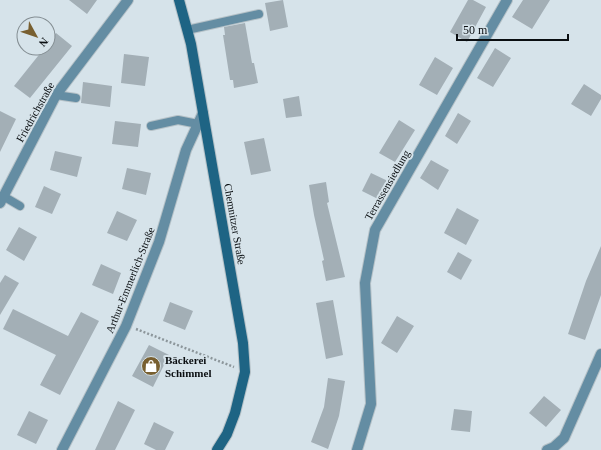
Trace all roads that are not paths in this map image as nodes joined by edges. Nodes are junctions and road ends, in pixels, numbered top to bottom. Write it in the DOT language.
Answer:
graph roads {
  1 [pos="128,0"];
  2 [pos="178,0"];
  3 [pos="507,0"];
  4 [pos="260,14"];
  5 [pos="187,30"];
  6 [pos="56,95"];
  7 [pos="76,98"];
  8 [pos="203,113"];
  9 [pos="198,124"];
  10 [pos="151,126"];
  11 [pos="2,200"];
  12 [pos="20,206"];
  13 [pos="601,354"];
  14 [pos="62,450"];
  15 [pos="217,450"];
  16 [pos="357,450"];
  17 [pos="547,450"];
  1 -- 6 [label="street, Friedrichstraße"];
  2 -- 5 [label="main road, Chemnitzer Straße"];
  3 -- 16 [label="street, Terrassensiedlung"];
  4 -- 5 [label="lane"];
  5 -- 8 [label="main road, Chemnitzer Straße"];
  6 -- 7 [label="lane"];
  6 -- 11 [label="street, Friedrichstraße"];
  8 -- 9 [label="street, Arthur-Emmerlich-Straße"];
  8 -- 15 [label="main road, Chemnitzer Straße"];
  9 -- 10 [label="lane"];
  9 -- 14 [label="street, Arthur-Emmerlich-Straße"];
  11 -- 12 [label="lane"];
  13 -- 17 [label="street"];
}
